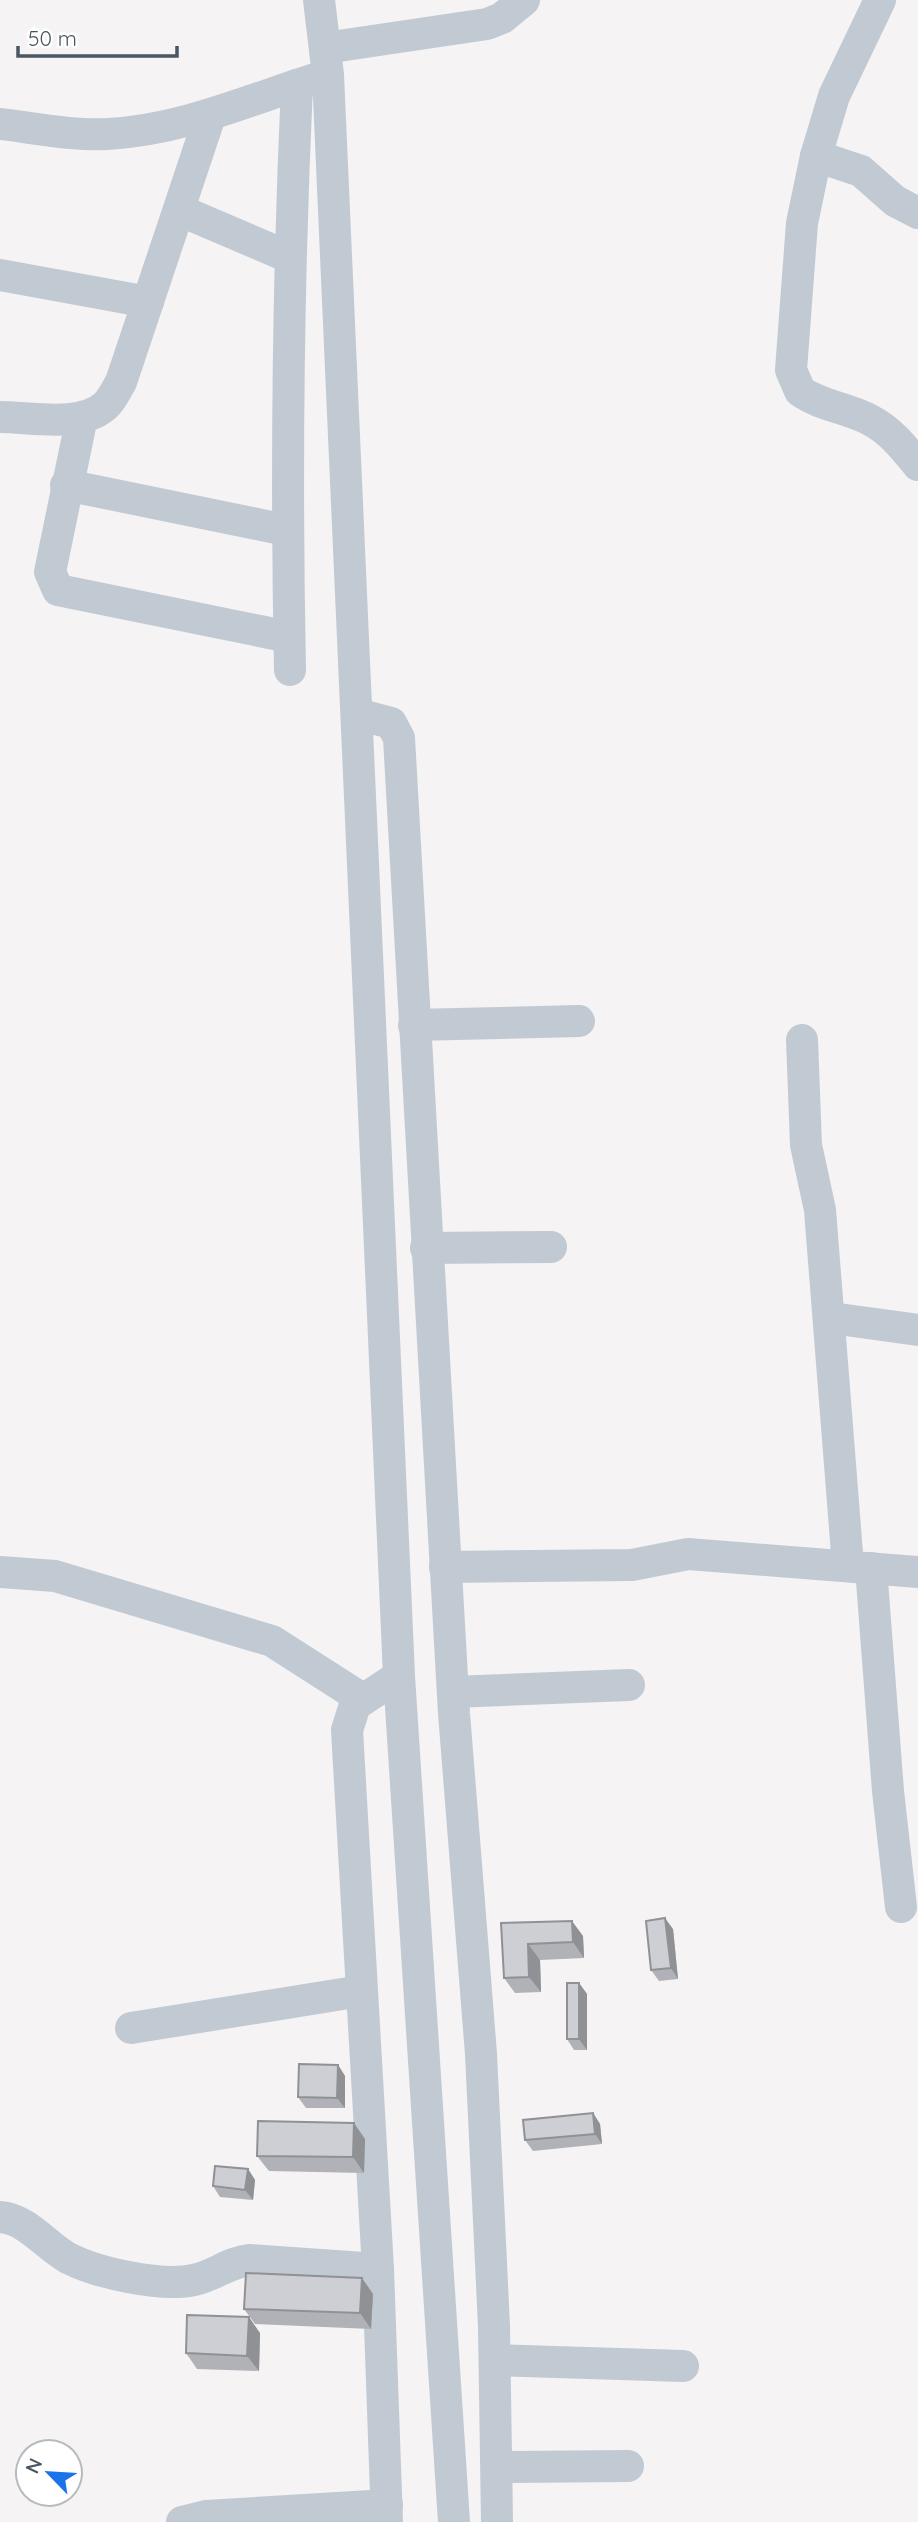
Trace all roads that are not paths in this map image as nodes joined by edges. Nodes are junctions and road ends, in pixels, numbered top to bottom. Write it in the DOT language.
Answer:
graph roads {
  1 [pos="319,0"];
  2 [pos="524,0"];
  3 [pos="880,0"];
  4 [pos="327,61"];
  5 [pos="297,85"];
  6 [pos="210,116"];
  7 [pos="0,124"];
  8 [pos="816,156"];
  9 [pos="179,210"];
  10 [pos="918,212"];
  11 [pos="289,257"];
  12 [pos="0,275"];
  13 [pos="148,302"];
  14 [pos="0,417"];
  15 [pos="82,417"];
  16 [pos="918,465"];
  17 [pos="66,485"];
  18 [pos="286,530"];
  19 [pos="289,637"];
  20 [pos="290,670"];
  21 [pos="357,714"];
  22 [pos="579,1021"];
  23 [pos="414,1025"];
  24 [pos="802,1040"];
  25 [pos="551,1247"];
  26 [pos="426,1248"];
  27 [pos="831,1318"];
  28 [pos="918,1330"];
  29 [pos="445,1567"];
  30 [pos="859,1567"];
  31 [pos="0,1572"];
  32 [pos="918,1572"];
  33 [pos="399,1676"];
  34 [pos="629,1685"];
  35 [pos="453,1692"];
  36 [pos="361,1698"];
  37 [pos="901,1907"];
  38 [pos="361,1991"];
  39 [pos="131,2028"];
  40 [pos="0,2217"];
  41 [pos="378,2269"];
  42 [pos="495,2360"];
  43 [pos="683,2366"];
  44 [pos="628,2466"];
  45 [pos="496,2467"];
  46 [pos="387,2513"];
  47 [pos="182,2522"];
  48 [pos="454,2522"];
  49 [pos="497,2522"];
  1 -- 4 [label="street"];
  2 -- 4 [label="street"];
  3 -- 8 [label="street"];
  4 -- 5 [label="street"];
  4 -- 21 [label="street"];
  5 -- 6 [label="street"];
  5 -- 11 [label="street"];
  6 -- 7 [label="street"];
  6 -- 9 [label="street"];
  8 -- 10 [label="street"];
  8 -- 16 [label="street"];
  9 -- 11 [label="street"];
  9 -- 13 [label="street"];
  11 -- 18 [label="street"];
  12 -- 13 [label="street"];
  13 -- 15 [label="street"];
  14 -- 15 [label="street"];
  15 -- 17 [label="street"];
  17 -- 18 [label="street"];
  17 -- 19 [label="street"];
  18 -- 19 [label="street"];
  19 -- 20 [label="street"];
  21 -- 23 [label="street"];
  21 -- 33 [label="street"];
  22 -- 23 [label="street"];
  23 -- 26 [label="street"];
  24 -- 27 [label="street"];
  25 -- 26 [label="street"];
  26 -- 29 [label="street"];
  27 -- 28 [label="street"];
  27 -- 30 [label="street"];
  29 -- 30 [label="street"];
  29 -- 35 [label="street"];
  30 -- 32 [label="street"];
  30 -- 37 [label="street"];
  31 -- 36 [label="street"];
  33 -- 36 [label="street"];
  33 -- 48 [label="street"];
  34 -- 35 [label="street"];
  35 -- 42 [label="street"];
  36 -- 38 [label="street"];
  38 -- 39 [label="street"];
  38 -- 41 [label="street"];
  40 -- 41 [label="street"];
  41 -- 46 [label="street"];
  42 -- 43 [label="street"];
  42 -- 45 [label="street"];
  44 -- 45 [label="street"];
  45 -- 49 [label="street"];
  46 -- 47 [label="street"];
}
